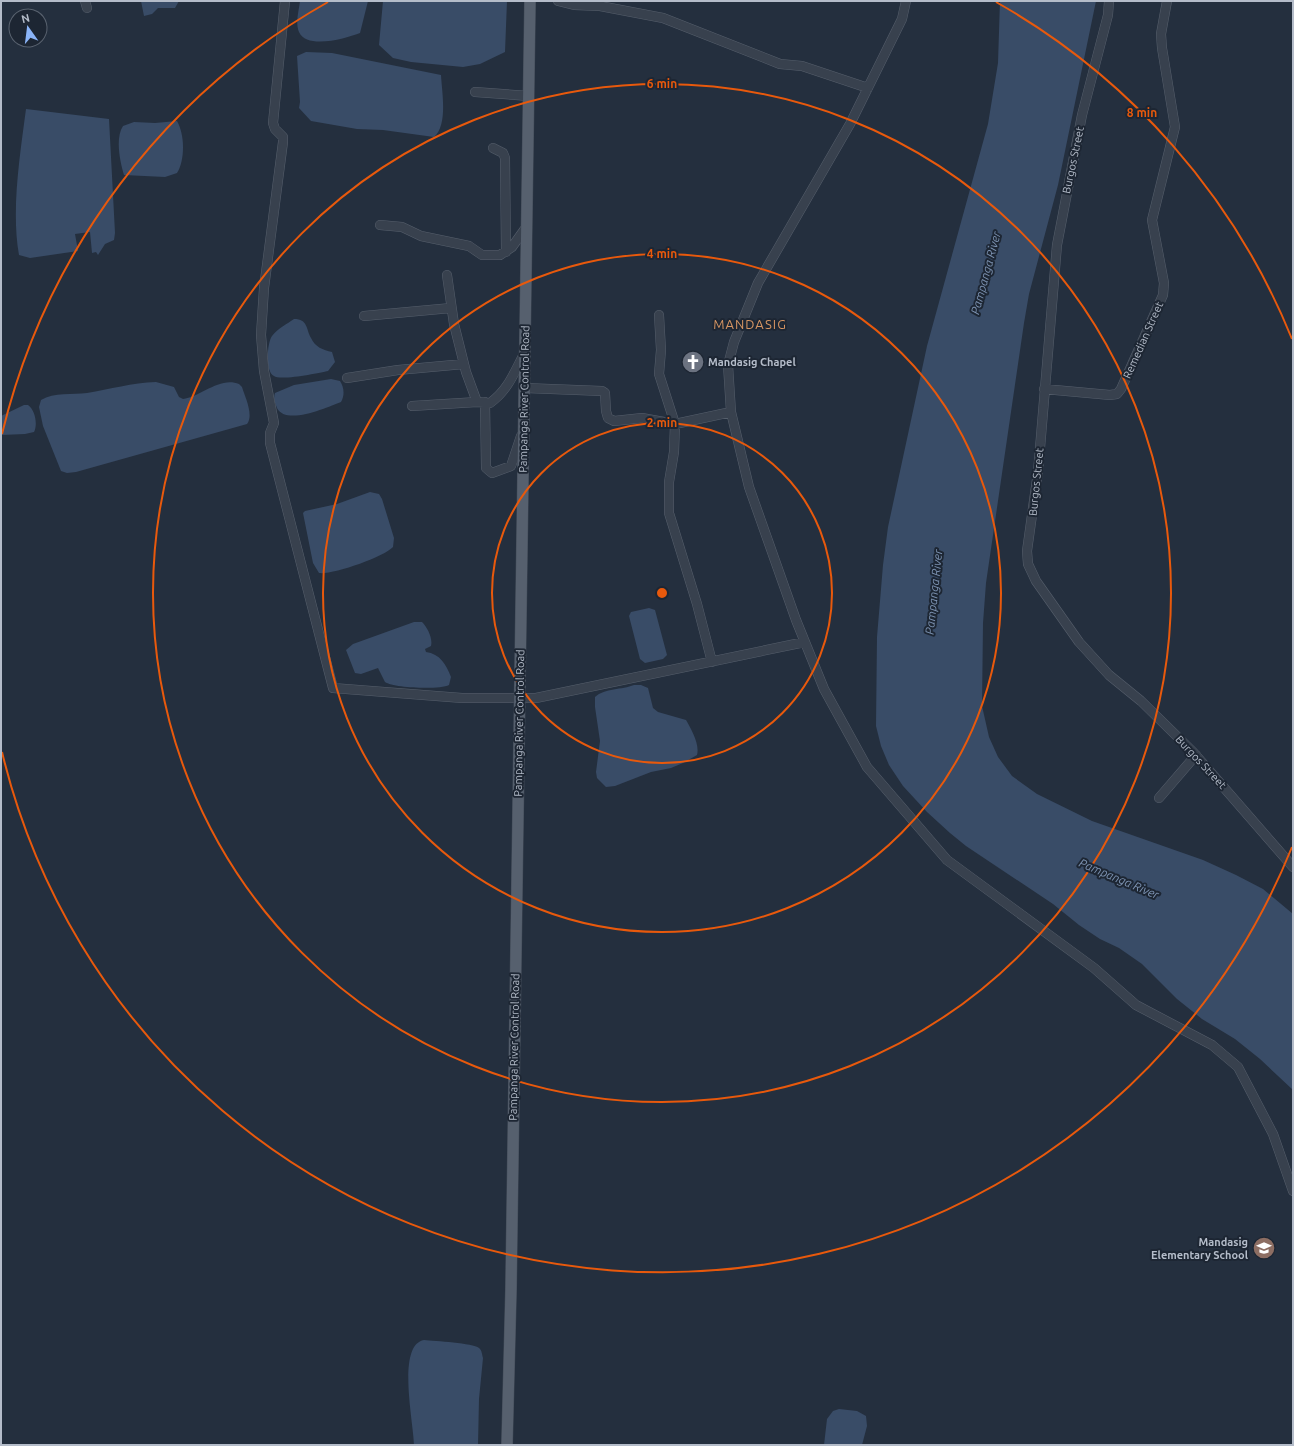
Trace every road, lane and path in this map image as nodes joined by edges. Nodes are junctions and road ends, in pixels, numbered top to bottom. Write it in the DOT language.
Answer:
graph roads {
  1 [pos="285,1"];
  2 [pos="530,1"];
  3 [pos="558,1"];
  4 [pos="906,1"];
  5 [pos="1109,1"];
  6 [pos="1167,1"];
  7 [pos="868,88"];
  8 [pos="475,92"];
  9 [pos="529,96"];
  10 [pos="493,148"];
  11 [pos="380,225"];
  12 [pos="527,226"];
  13 [pos="506,252"];
  14 [pos="447,275"];
  15 [pos="451,308"];
  16 [pos="658,315"];
  17 [pos="364,316"];
  18 [pos="525,353"];
  19 [pos="464,364"];
  20 [pos="347,378"];
  21 [pos="525,388"];
  22 [pos="1044,389"];
  23 [pos="481,402"];
  24 [pos="412,406"];
  25 [pos="731,412"];
  26 [pos="675,424"];
  27 [pos="523,429"];
  28 [pos="805,642"];
  29 [pos="712,662"];
  30 [pos="519,698"];
  31 [pos="1196,755"];
  32 [pos="1159,798"];
  33 [pos="1293,867"];
  34 [pos="1293,1191"];
  35 [pos="507,1445"];
  1 -- 30 [label="street"];
  2 -- 9 [label="main road, Pampanga River Control Road"];
  3 -- 7 [label="street"];
  4 -- 7 [label="street"];
  5 -- 22 [label="street, Burgos Street"];
  6 -- 22 [label="street, Remedian Street"];
  7 -- 25 [label="street"];
  8 -- 9 [label="street"];
  9 -- 12 [label="main road, Pampanga River Control Road"];
  10 -- 13 [label="street"];
  11 -- 13 [label="street"];
  12 -- 13 [label="street"];
  12 -- 18 [label="main road, Pampanga River Control Road"];
  14 -- 15 [label="street"];
  15 -- 17 [label="street"];
  15 -- 19 [label="street"];
  16 -- 26 [label="street"];
  18 -- 21 [label="main road, Pampanga River Control Road"];
  18 -- 23 [label="street"];
  19 -- 20 [label="street"];
  19 -- 23 [label="street"];
  21 -- 26 [label="street"];
  21 -- 27 [label="main road, Pampanga River Control Road"];
  22 -- 31 [label="street, Burgos Street"];
  23 -- 24 [label="street"];
  23 -- 27 [label="street"];
  25 -- 26 [label="street"];
  25 -- 28 [label="street"];
  26 -- 29 [label="street"];
  27 -- 30 [label="main road, Pampanga River Control Road"];
  28 -- 29 [label="street"];
  28 -- 34 [label="street"];
  29 -- 30 [label="street"];
  30 -- 35 [label="main road, Pampanga River Control Road"];
  31 -- 32 [label="street"];
  31 -- 33 [label="street, Burgos Street"];
}
